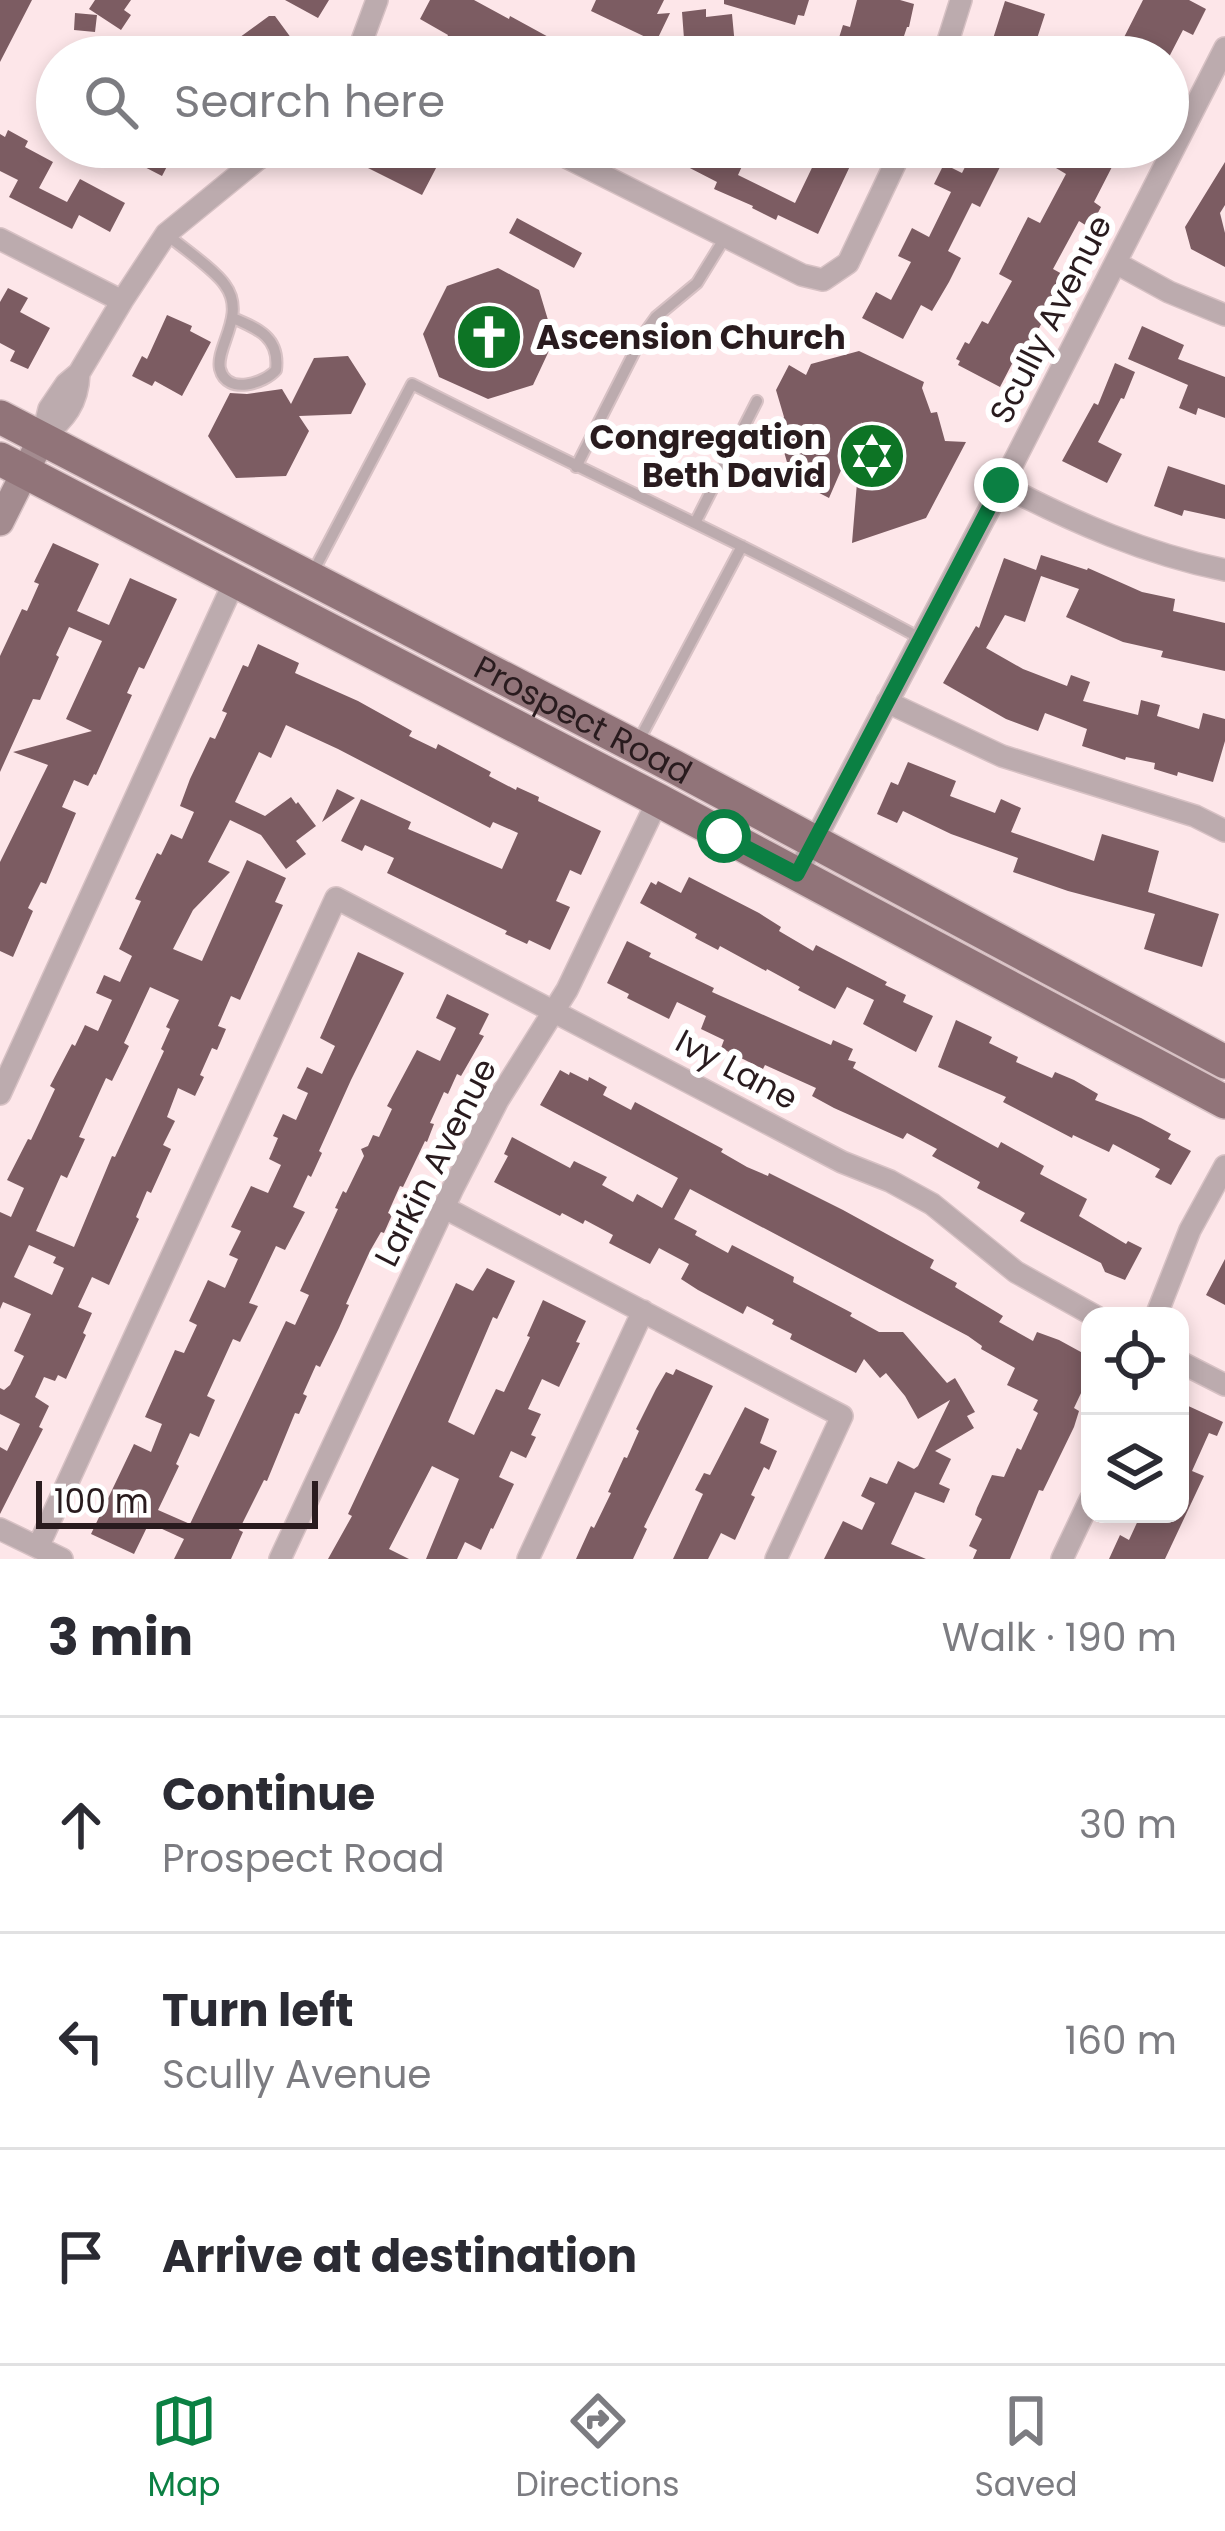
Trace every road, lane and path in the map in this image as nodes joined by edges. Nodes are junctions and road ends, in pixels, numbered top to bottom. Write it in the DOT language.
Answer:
graph roads {
  1 [pos="377,0"];
  2 [pos="961,0"];
  3 [pos="365,36"];
  4 [pos="950,36"];
  5 [pos="1225,48"];
  6 [pos="1189,119"];
  7 [pos="242,168"];
  8 [pos="589,168"];
  9 [pos="893,168"];
  10 [pos="1164,168"];
  11 [pos="166,234"];
  12 [pos="727,236"];
  13 [pos="0,239"];
  14 [pos="1116,263"];
  15 [pos="122,301"];
  16 [pos="1225,315"];
  17 [pos="233,318"];
  18 [pos="757,400"];
  19 [pos="0,417"];
  20 [pos="42,438"];
  21 [pos="12,465"];
  22 [pos="576,467"];
  23 [pos="1001,485"];
  24 [pos="0,522"];
  25 [pos="695,523"];
  26 [pos="742,546"];
  27 [pos="1225,570"];
  28 [pos="311,578"];
  29 [pos="235,580"];
  30 [pos="920,638"];
  31 [pos="886,702"];
  32 [pos="636,747"];
  33 [pos="658,800"];
  34 [pos="1225,831"];
  35 [pos="813,842"];
  36 [pos="797,874"];
  37 [pos="556,1011"];
  38 [pos="1225,1062"];
  39 [pos="0,1094"];
  40 [pos="1225,1102"];
  41 [pos="1225,1166"];
  42 [pos="445,1208"];
  43 [pos="1160,1307"];
  44 [pos="1081,1308"];
  45 [pos="643,1311"];
  46 [pos="1189,1367"];
  47 [pos="1225,1385"];
  48 [pos="1081,1519"];
  49 [pos="0,1529"];
  50 [pos="38,1546"];
  51 [pos="62,1559"];
  52 [pos="280,1559"];
  53 [pos="528,1559"];
  54 [pos="776,1559"];
  55 [pos="1062,1559"];
  1 -- 3 [label="street"];
  2 -- 4 [label="street"];
  5 -- 6 [label="street, Scully Avenue"];
  7 -- 11 [label="street"];
  8 -- 12 [label="street"];
  9 -- 12 [label="street"];
  10 -- 14 [label="street, Scully Avenue"];
  11 -- 15 [label="street"];
  11 -- 17 [label="lane"];
  12 -- 22 [label="lane"];
  13 -- 15 [label="street"];
  14 -- 16 [label="street"];
  14 -- 23 [label="street, Scully Avenue"];
  15 -- 20 [label="street"];
  17 -- 17 [label="lane"];
  18 -- 25 [label="lane"];
  19 -- 20 [label="main road, Prospect Road"];
  20 -- 21 [label="main road"];
  20 -- 28 [label="main road, Prospect Road"];
  21 -- 24 [label="main road"];
  21 -- 29 [label="main road, Prospect Road"];
  22 -- 25 [label="lane"];
  22 -- 28 [label="lane"];
  23 -- 27 [label="street"];
  23 -- 30 [label="street, Scully Avenue"];
  25 -- 26 [label="lane"];
  26 -- 30 [label="lane"];
  26 -- 32 [label="lane"];
  28 -- 32 [label="main road, Prospect Road"];
  29 -- 33 [label="main road, Prospect Road"];
  29 -- 39 [label="street"];
  30 -- 31 [label="street, Scully Avenue"];
  31 -- 34 [label="street"];
  31 -- 35 [label="street, Scully Avenue"];
  32 -- 35 [label="main road, Prospect Road"];
  33 -- 36 [label="main road, Prospect Road"];
  33 -- 37 [label="street, Larkin Avenue"];
  35 -- 36 [label="street, Scully Avenue"];
  35 -- 38 [label="main road, Prospect Road"];
  36 -- 40 [label="main road, Prospect Road"];
  37 -- 42 [label="street, Larkin Avenue"];
  37 -- 44 [label="street, Ivy Lane"];
  37 -- 50 [label="street, Ivy Lane"];
  41 -- 43 [label="street"];
  42 -- 45 [label="street"];
  42 -- 52 [label="street, Larkin Avenue"];
  45 -- 53 [label="street"];
  45 -- 54 [label="street"];
  46 -- 47 [label="street"];
  48 -- 55 [label="street"];
  49 -- 50 [label="street"];
  50 -- 51 [label="street"];
}
